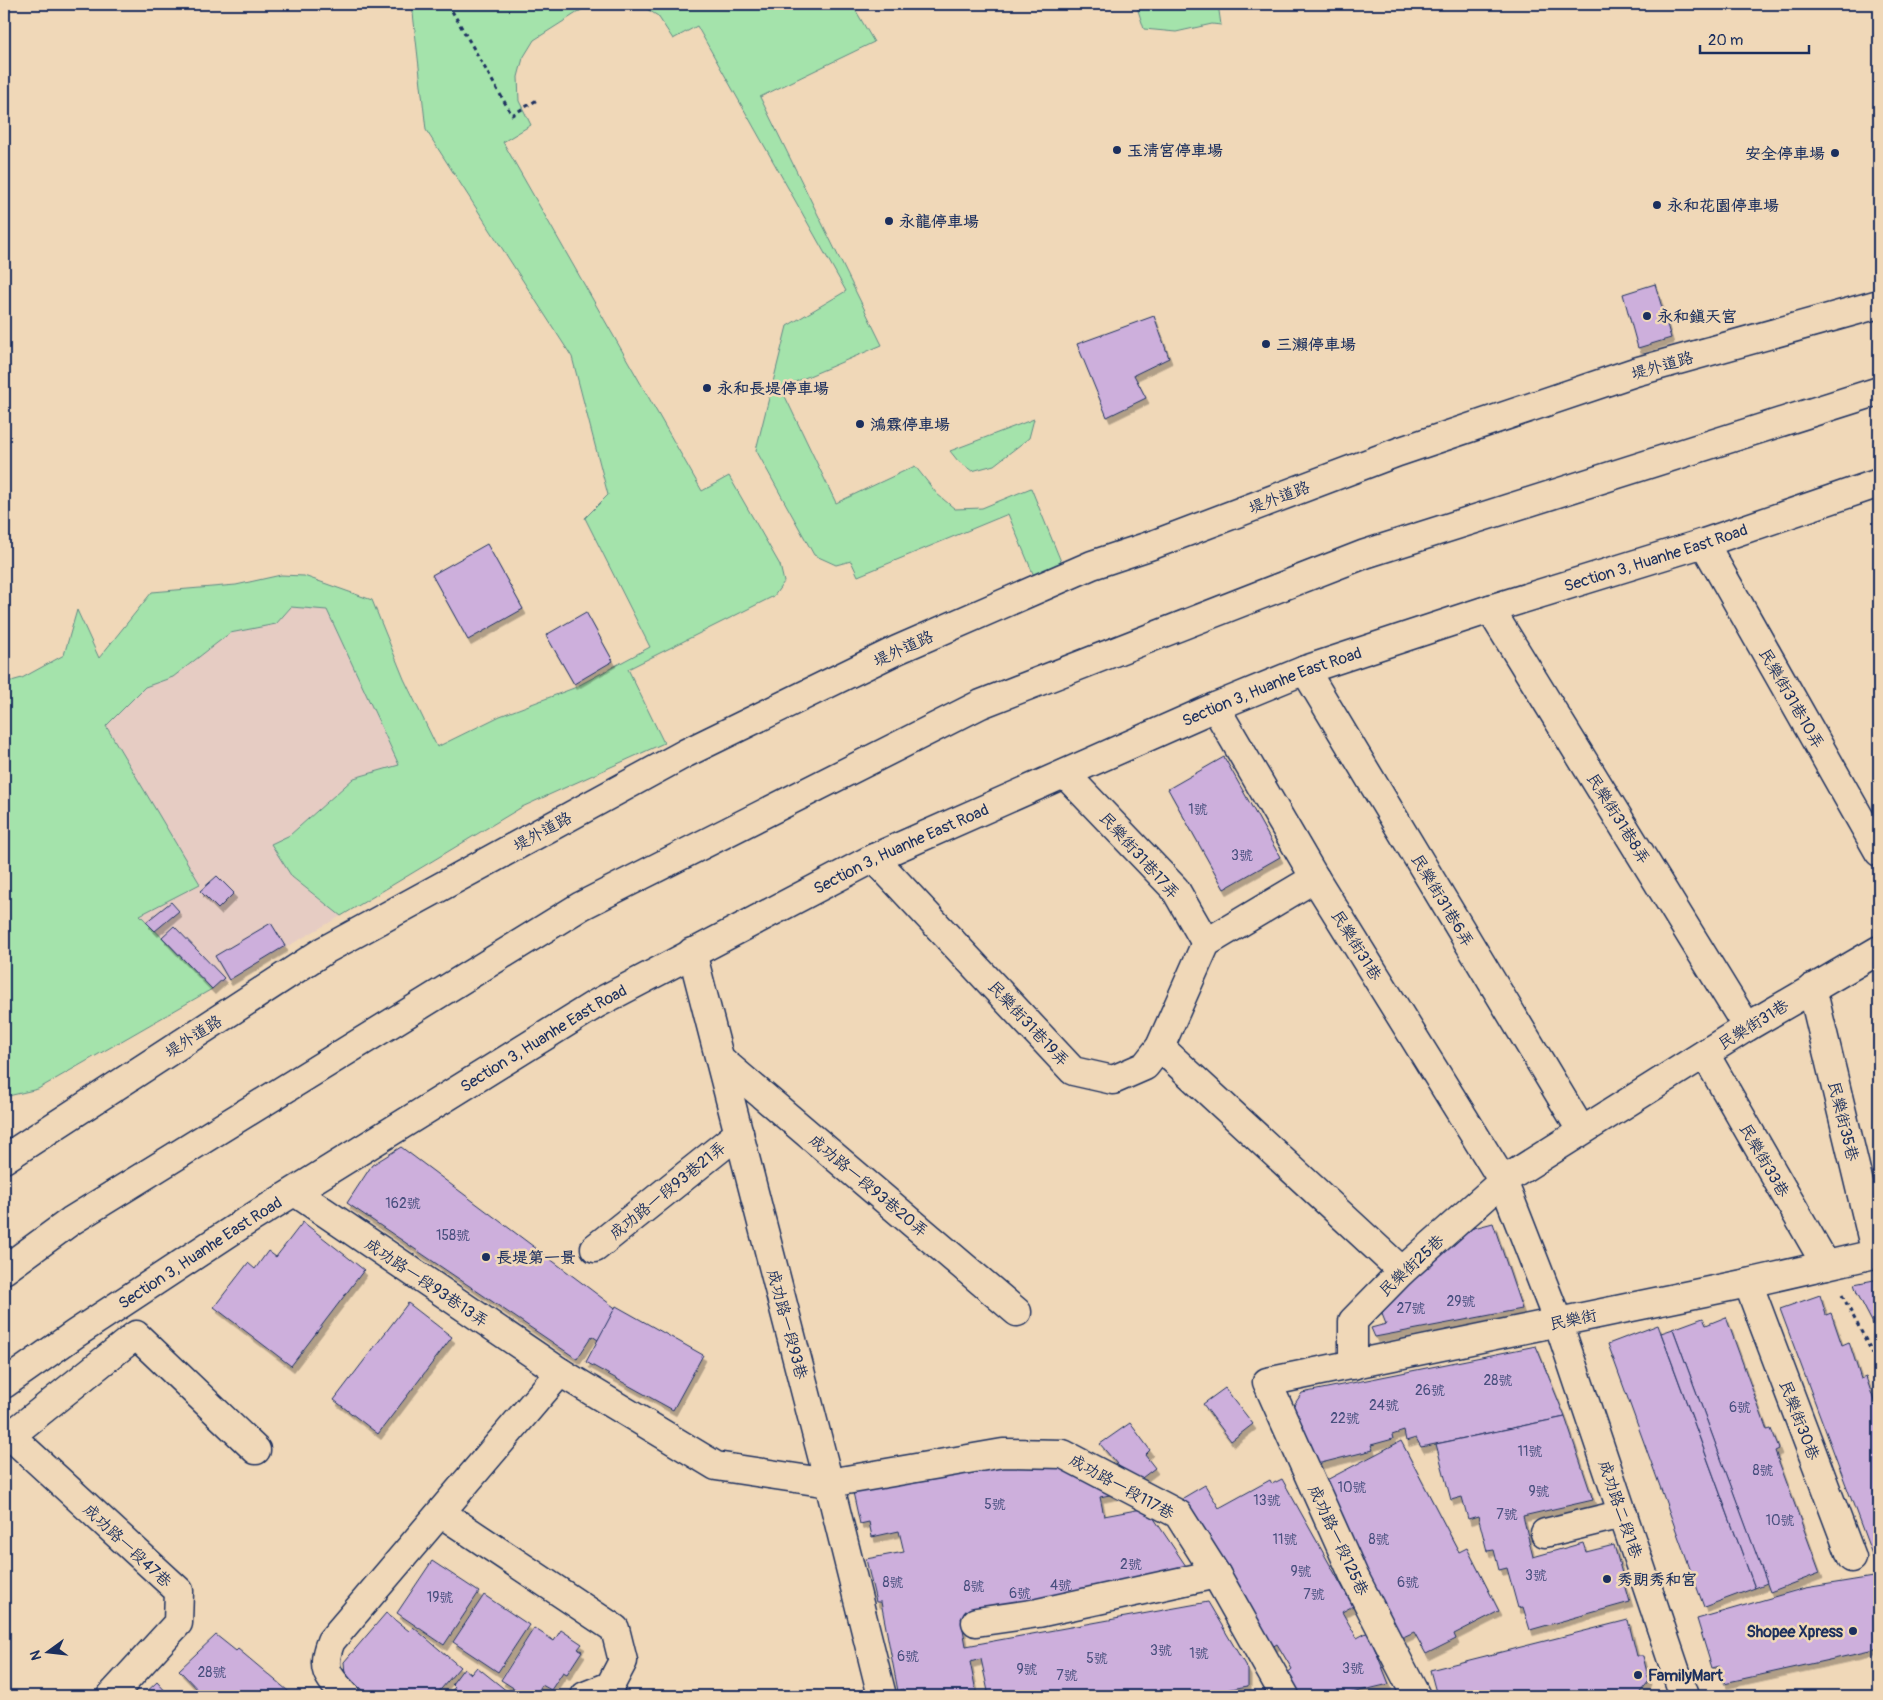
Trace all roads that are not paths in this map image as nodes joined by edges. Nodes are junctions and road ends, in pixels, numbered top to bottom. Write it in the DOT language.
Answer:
graph roads {
  1 [pos="1879,304"];
  2 [pos="1879,391"];
  3 [pos="1879,483"];
  4 [pos="1704,543"];
  5 [pos="1490,609"];
  6 [pos="1305,670"];
  7 [pos="1215,708"];
  8 [pos="1065,774"];
  9 [pos="1879,852"];
  10 [pos="874,858"];
  11 [pos="1315,878"];
  12 [pos="1206,943"];
  13 [pos="1879,950"];
  14 [pos="692,952"];
  15 [pos="1812,988"];
  16 [pos="1747,1027"];
  17 [pos="1160,1047"];
  18 [pos="1704,1054"];
  19 [pos="720,1059"];
  20 [pos="1581,1130"];
  21 [pos="739,1133"];
  22 [pos="4,1159"];
  23 [pos="1503,1181"];
  24 [pos="295,1192"];
  25 [pos="595,1248"];
  26 [pos="1878,1253"];
  27 [pos="1826,1265"];
  28 [pos="4,1270"];
  29 [pos="1402,1271"];
  30 [pos="1748,1283"];
  31 [pos="1017,1312"];
  32 [pos="1558,1322"];
  33 [pos="1353,1365"];
  34 [pos="560,1372"];
  35 [pos="1267,1382"];
  36 [pos="4,1384"];
  37 [pos="7,1433"];
  38 [pos="256,1450"];
  39 [pos="830,1483"];
  40 [pos="441,1513"];
  41 [pos="1624,1514"];
  42 [pos="1545,1533"];
  43 [pos="1852,1558"];
  44 [pos="1216,1574"];
  45 [pos="976,1622"];
  46 [pos="111,1696"];
  47 [pos="346,1696"];
  48 [pos="585,1696"];
  49 [pos="882,1696"];
  50 [pos="1285,1696"];
  51 [pos="1416,1696"];
  52 [pos="1684,1696"];
  1 -- 22 [label="street, 堤外道路"];
  2 -- 28 [label="street"];
  3 -- 4 [label="street, Section 3, Huanhe East Road"];
  4 -- 5 [label="street, Section 3, Huanhe East Road"];
  4 -- 9 [label="street, 民樂街31巷10弄"];
  5 -- 6 [label="street, Section 3, Huanhe East Road"];
  5 -- 16 [label="street, 民樂街31巷8弄"];
  6 -- 7 [label="street, Section 3, Huanhe East Road"];
  6 -- 20 [label="street, 民樂街31巷6弄"];
  7 -- 8 [label="street, Section 3, Huanhe East Road"];
  7 -- 11 [label="street, 民樂街31巷"];
  8 -- 10 [label="street, Section 3, Huanhe East Road"];
  8 -- 12 [label="street, 民樂街31巷17弄"];
  10 -- 14 [label="street, Section 3, Huanhe East Road"];
  10 -- 17 [label="street, 民樂街31巷19弄"];
  11 -- 12 [label="street"];
  11 -- 23 [label="street, 民樂街31巷"];
  12 -- 17 [label="street, 民樂街31巷19弄"];
  13 -- 15 [label="street, 民樂街31巷"];
  14 -- 19 [label="street, 成功路一段93巷"];
  14 -- 24 [label="street, Section 3, Huanhe East Road"];
  15 -- 16 [label="street, 民樂街31巷"];
  15 -- 26 [label="street, 民樂街35巷"];
  16 -- 18 [label="street, 民樂街31巷"];
  17 -- 29 [label="street"];
  18 -- 20 [label="street, 民樂街31巷"];
  18 -- 27 [label="street, 民樂街33巷"];
  19 -- 21 [label="street, 成功路一段93巷"];
  19 -- 31 [label="street, 成功路一段93巷20弄"];
  20 -- 23 [label="street, 民樂街31巷"];
  21 -- 25 [label="street, 成功路一段93巷21弄"];
  21 -- 39 [label="street, 成功路一段93巷"];
  23 -- 29 [label="street, 民樂街25巷"];
  23 -- 32 [label="street, 民樂街31巷"];
  24 -- 34 [label="street, 成功路一段93巷13弄"];
  24 -- 36 [label="street, Section 3, Huanhe East Road"];
  26 -- 27 [label="street, 民樂街"];
  27 -- 30 [label="street, 民樂街"];
  29 -- 33 [label="street, 民樂街25巷"];
  30 -- 32 [label="street, 民樂街"];
  30 -- 43 [label="street, 民樂街30巷"];
  32 -- 33 [label="street, 民樂街"];
  32 -- 41 [label="street, 成功路二段1巷"];
  33 -- 35 [label="street, 民樂街"];
  34 -- 39 [label="street, 成功路一段93巷13弄"];
  34 -- 40 [label="street"];
  35 -- 51 [label="street, 成功路一段125巷"];
  37 -- 38 [label="street"];
  37 -- 46 [label="street, 成功路一段47巷"];
  39 -- 44 [label="street, 成功路一段117巷"];
  39 -- 49 [label="street, 成功路一段93巷"];
  40 -- 47 [label="street"];
  40 -- 48 [label="street"];
  41 -- 42 [label="street"];
  41 -- 52 [label="street, 成功路二段1巷"];
  44 -- 45 [label="street"];
  44 -- 50 [label="street, 成功路一段117巷"];
}
